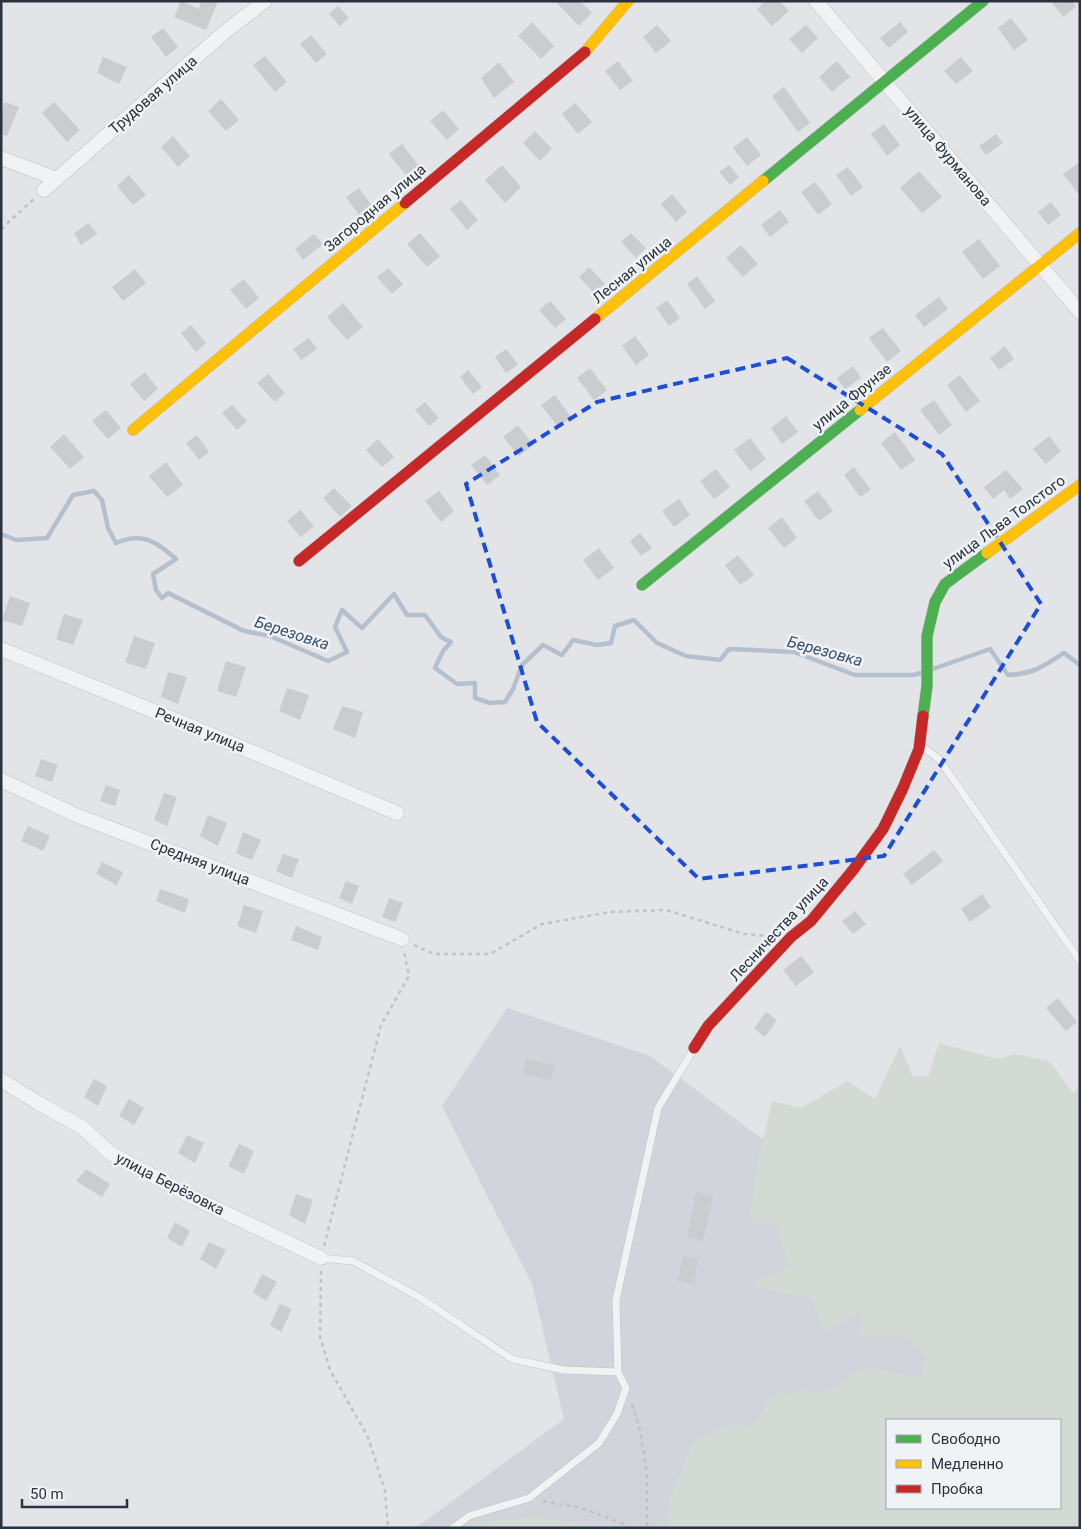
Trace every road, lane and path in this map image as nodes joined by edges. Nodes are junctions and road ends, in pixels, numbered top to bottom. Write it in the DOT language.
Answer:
graph roads {
  1 [pos="265,1"];
  2 [pos="628,1"];
  3 [pos="816,1"];
  4 [pos="983,1"];
  5 [pos="885,82"];
  6 [pos="1,158"];
  7 [pos="57,179"];
  8 [pos="44,190"];
  9 [pos="1,229"];
  10 [pos="1080,233"];
  11 [pos="1041,265"];
  12 [pos="1080,312"];
  13 [pos="133,430"];
  14 [pos="1080,485"];
  15 [pos="299,561"];
  16 [pos="642,584"];
  17 [pos="1,650"];
  18 [pos="927,686"];
  19 [pos="919,744"];
  20 [pos="1,780"];
  21 [pos="397,813"];
  22 [pos="791,937"];
  23 [pos="402,939"];
  24 [pos="1080,961"];
  25 [pos="694,1048"];
  26 [pos="1,1080"];
  27 [pos="321,1258"];
  28 [pos="618,1372"];
  29 [pos="626,1388"];
  30 [pos="528,1498"];
  31 [pos="388,1528"];
  32 [pos="453,1528"];
  33 [pos="629,1528"];
  34 [pos="646,1528"];
  1 -- 7 [label="street, Трудовая улица"];
  2 -- 13 [label="street, Загородная улица"];
  3 -- 5 [label="street, улица Фурманова"];
  4 -- 5 [label="street, Лесная улица"];
  5 -- 11 [label="street, улица Фурманова"];
  5 -- 15 [label="street, Лесная улица"];
  6 -- 7 [label="street"];
  7 -- 8 [label="street, Трудовая улица"];
  8 -- 9 [label="path"];
  10 -- 11 [label="street, улица Фрунзе"];
  11 -- 12 [label="street, улица Фурманова"];
  11 -- 16 [label="street, улица Фрунзе"];
  14 -- 18 [label="street, улица Льва Толстого"];
  17 -- 21 [label="street, Речная улица"];
  18 -- 19 [label="street, Лесничества улица"];
  19 -- 22 [label="street, Лесничества улица"];
  19 -- 24 [label="lane"];
  20 -- 23 [label="street, Средняя улица"];
  22 -- 23 [label="path"];
  22 -- 25 [label="street, Лесничества улица"];
  23 -- 27 [label="path"];
  25 -- 28 [label="lane"];
  26 -- 27 [label="street, улица Берёзовка"];
  27 -- 28 [label="lane"];
  27 -- 31 [label="path"];
  28 -- 29 [label="lane"];
  29 -- 30 [label="lane"];
  29 -- 34 [label="path"];
  30 -- 32 [label="lane"];
  30 -- 33 [label="path"];
}
